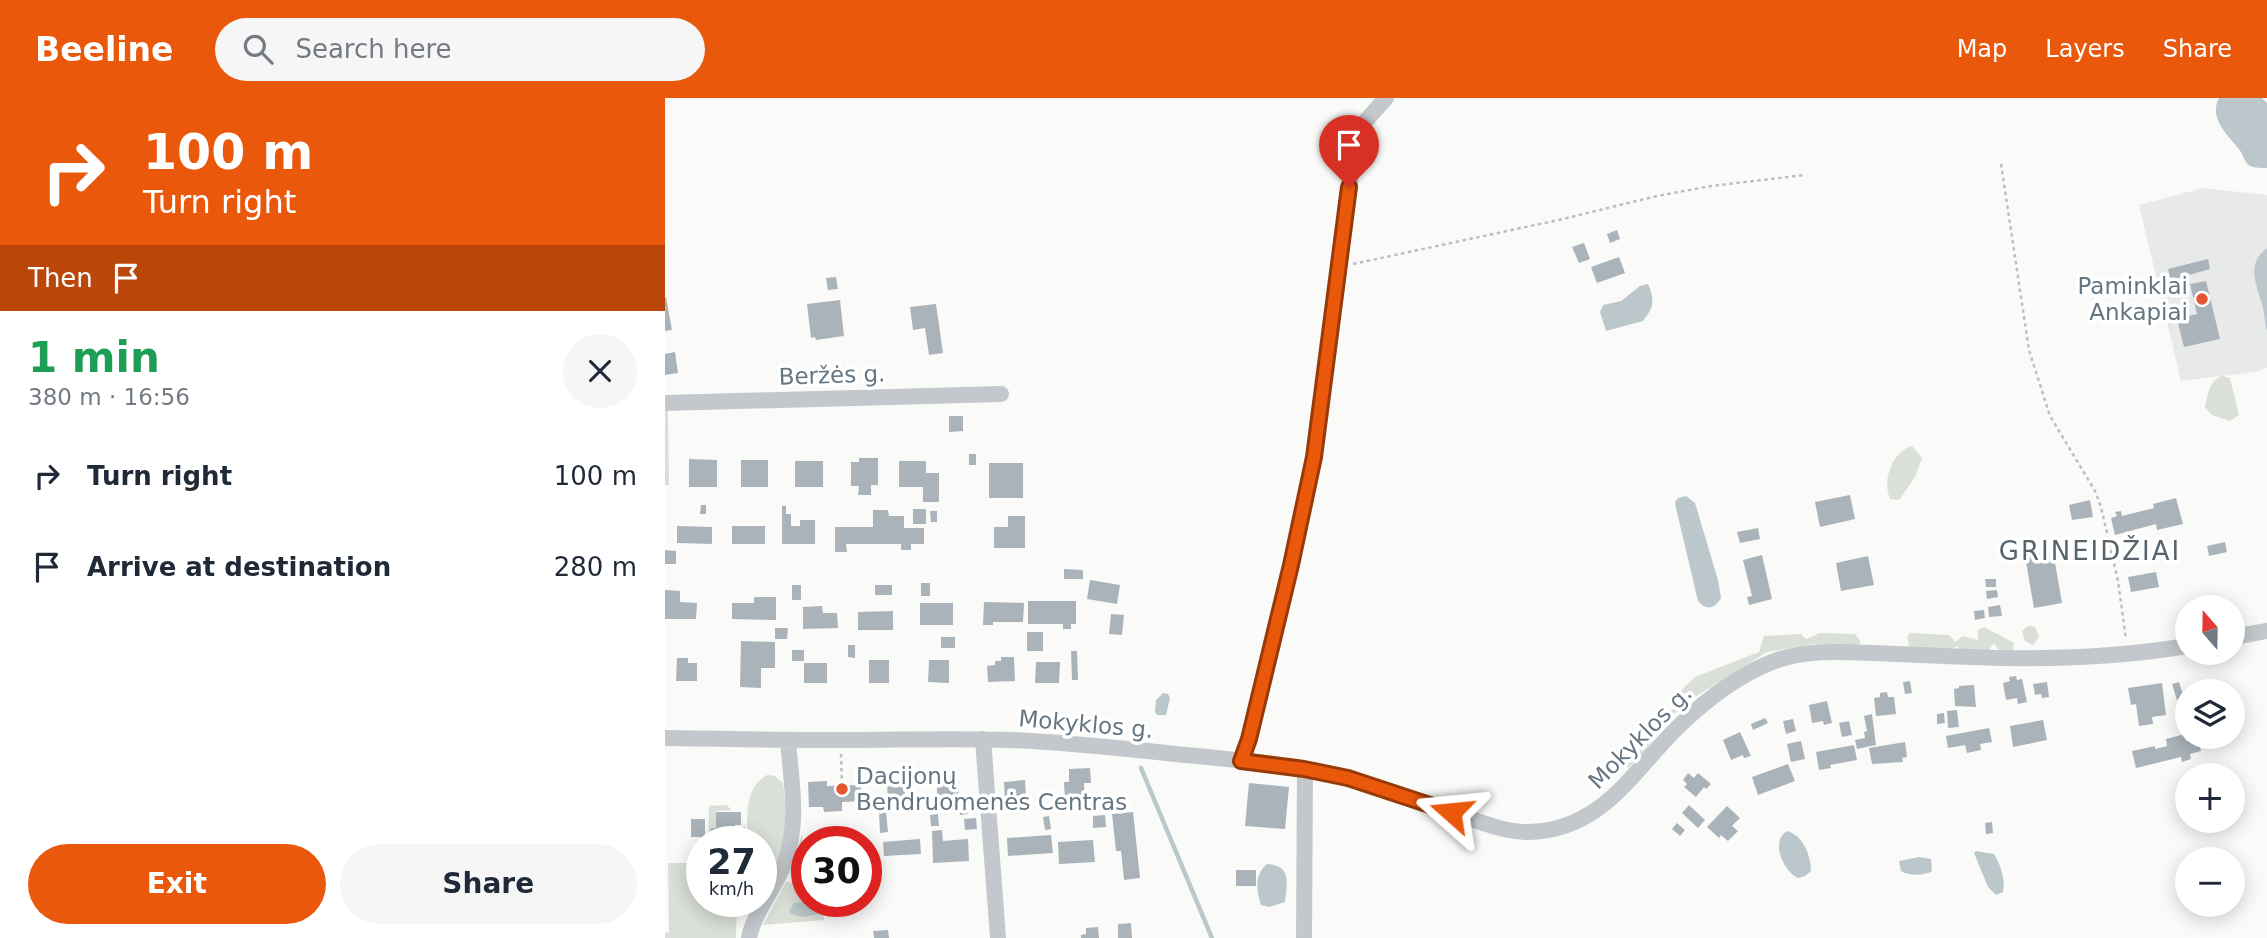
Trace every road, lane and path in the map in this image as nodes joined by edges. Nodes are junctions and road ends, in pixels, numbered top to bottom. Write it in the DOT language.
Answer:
graph roads {
  1 [pos="1386,98"];
  2 [pos="2001,164"];
  3 [pos="1805,175"];
  4 [pos="1339,266"];
  5 [pos="1001,394"];
  6 [pos="665,403"];
  7 [pos="2267,631"];
  8 [pos="2245,635"];
  9 [pos="2175,648"];
  10 [pos="2126,655"];
  11 [pos="665,738"];
  12 [pos="983,739"];
  13 [pos="788,740"];
  14 [pos="841,757"];
  15 [pos="1241,761"];
  16 [pos="1304,769"];
  17 [pos="842,783"];
  18 [pos="749,938"];
  19 [pos="998,938"];
  20 [pos="1304,938"];
  1 -- 4 [label="street"];
  2 -- 10 [label="path"];
  3 -- 4 [label="path"];
  4 -- 15 [label="street"];
  5 -- 6 [label="street, Beržės g."];
  7 -- 8 [label="street"];
  9 -- 10 [label="street, Mokyklos g."];
  10 -- 16 [label="street, Mokyklos g."];
  11 -- 13 [label="street, Mokyklos g."];
  12 -- 13 [label="street, Mokyklos g."];
  12 -- 15 [label="street, Mokyklos g."];
  12 -- 19 [label="street"];
  13 -- 18 [label="street"];
  14 -- 17 [label="path"];
  15 -- 16 [label="street, Mokyklos g."];
  16 -- 20 [label="street"];
}
